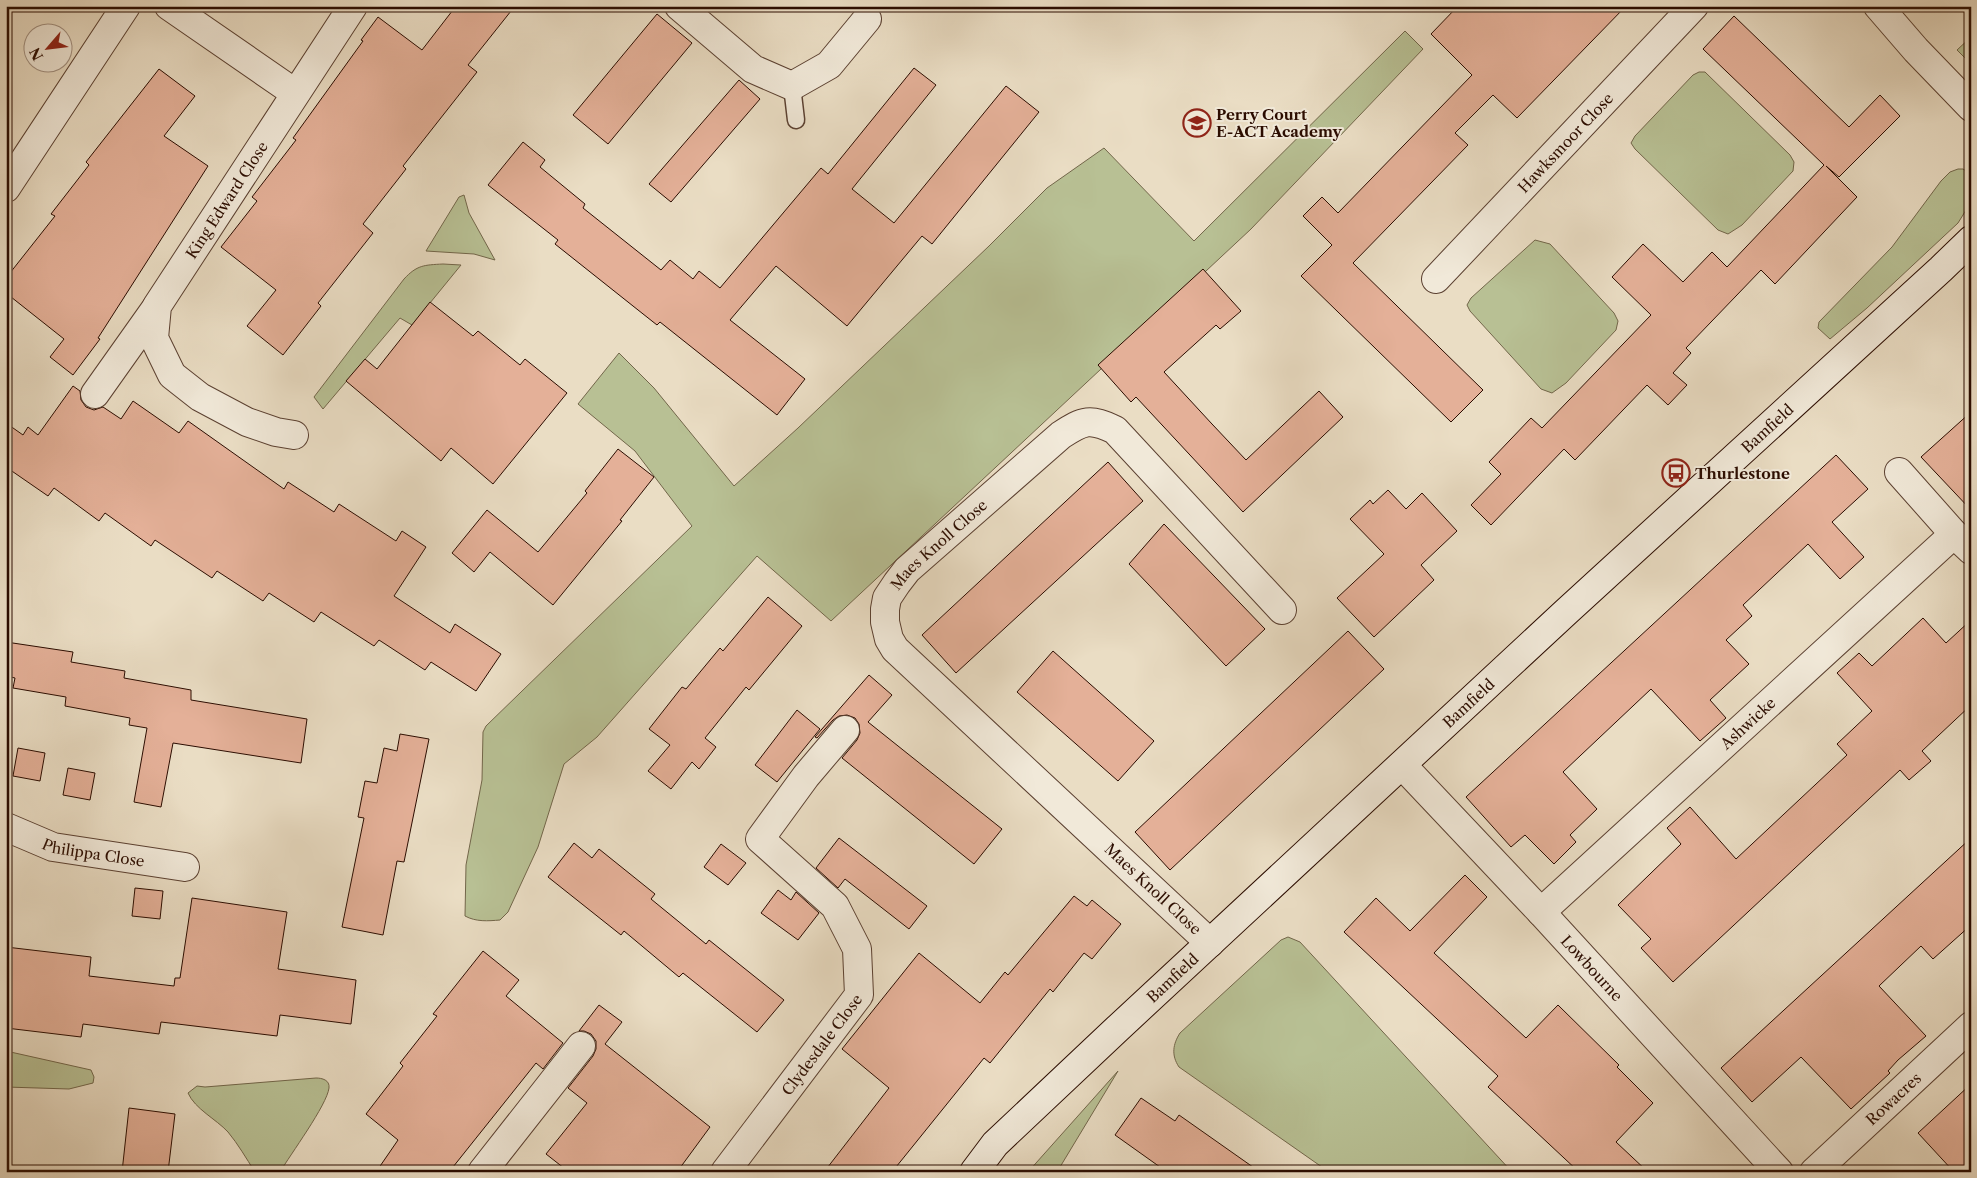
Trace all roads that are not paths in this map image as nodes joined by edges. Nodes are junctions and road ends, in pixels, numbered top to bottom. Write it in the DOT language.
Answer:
graph roads {
  1 [pos="126,6"];
  2 [pos="169,6"];
  3 [pos="353,6"];
  4 [pos="679,6"];
  5 [pos="1694,6"];
  6 [pos="1878,6"];
  7 [pos="867,19"];
  8 [pos="792,86"];
  9 [pos="295,93"];
  10 [pos="1971,107"];
  11 [pos="796,120"];
  12 [pos="6,188"];
  13 [pos="1971,240"];
  14 [pos="1436,279"];
  15 [pos="157,306"];
  16 [pos="95,394"];
  17 [pos="294,435"];
  18 [pos="1899,472"];
  19 [pos="1962,542"];
  20 [pos="1282,610"];
  21 [pos="845,730"];
  22 [pos="1402,765"];
  23 [pos="6,827"];
  24 [pos="185,868"];
  25 [pos="1541,912"];
  26 [pos="1210,943"];
  27 [pos="1971,1026"];
  28 [pos="581,1046"];
  29 [pos="489,1169"];
  30 [pos="729,1171"];
  31 [pos="974,1172"];
  32 [pos="1779,1172"];
  33 [pos="1814,1172"];
  1 -- 12 [label="street"];
  2 -- 9 [label="street"];
  3 -- 9 [label="street, King Edward Close"];
  4 -- 8 [label="street"];
  5 -- 14 [label="street, Hawksmoor Close"];
  6 -- 10 [label="street"];
  7 -- 8 [label="street"];
  8 -- 11 [label="lane"];
  9 -- 15 [label="street, King Edward Close"];
  13 -- 22 [label="street, Bamfield"];
  15 -- 16 [label="street, King Edward Close"];
  15 -- 17 [label="street, King Edward Close"];
  18 -- 19 [label="street, Ashwicke"];
  19 -- 25 [label="street, Ashwicke"];
  20 -- 26 [label="street, Maes Knoll Close"];
  21 -- 30 [label="street, Clydesdale Close"];
  22 -- 25 [label="street, Lowbourne"];
  22 -- 26 [label="street, Bamfield"];
  23 -- 24 [label="street, Philippa Close"];
  25 -- 32 [label="street, Lowbourne"];
  26 -- 31 [label="street, Bamfield"];
  27 -- 33 [label="street, Rowacres"];
  28 -- 29 [label="street"];
}
